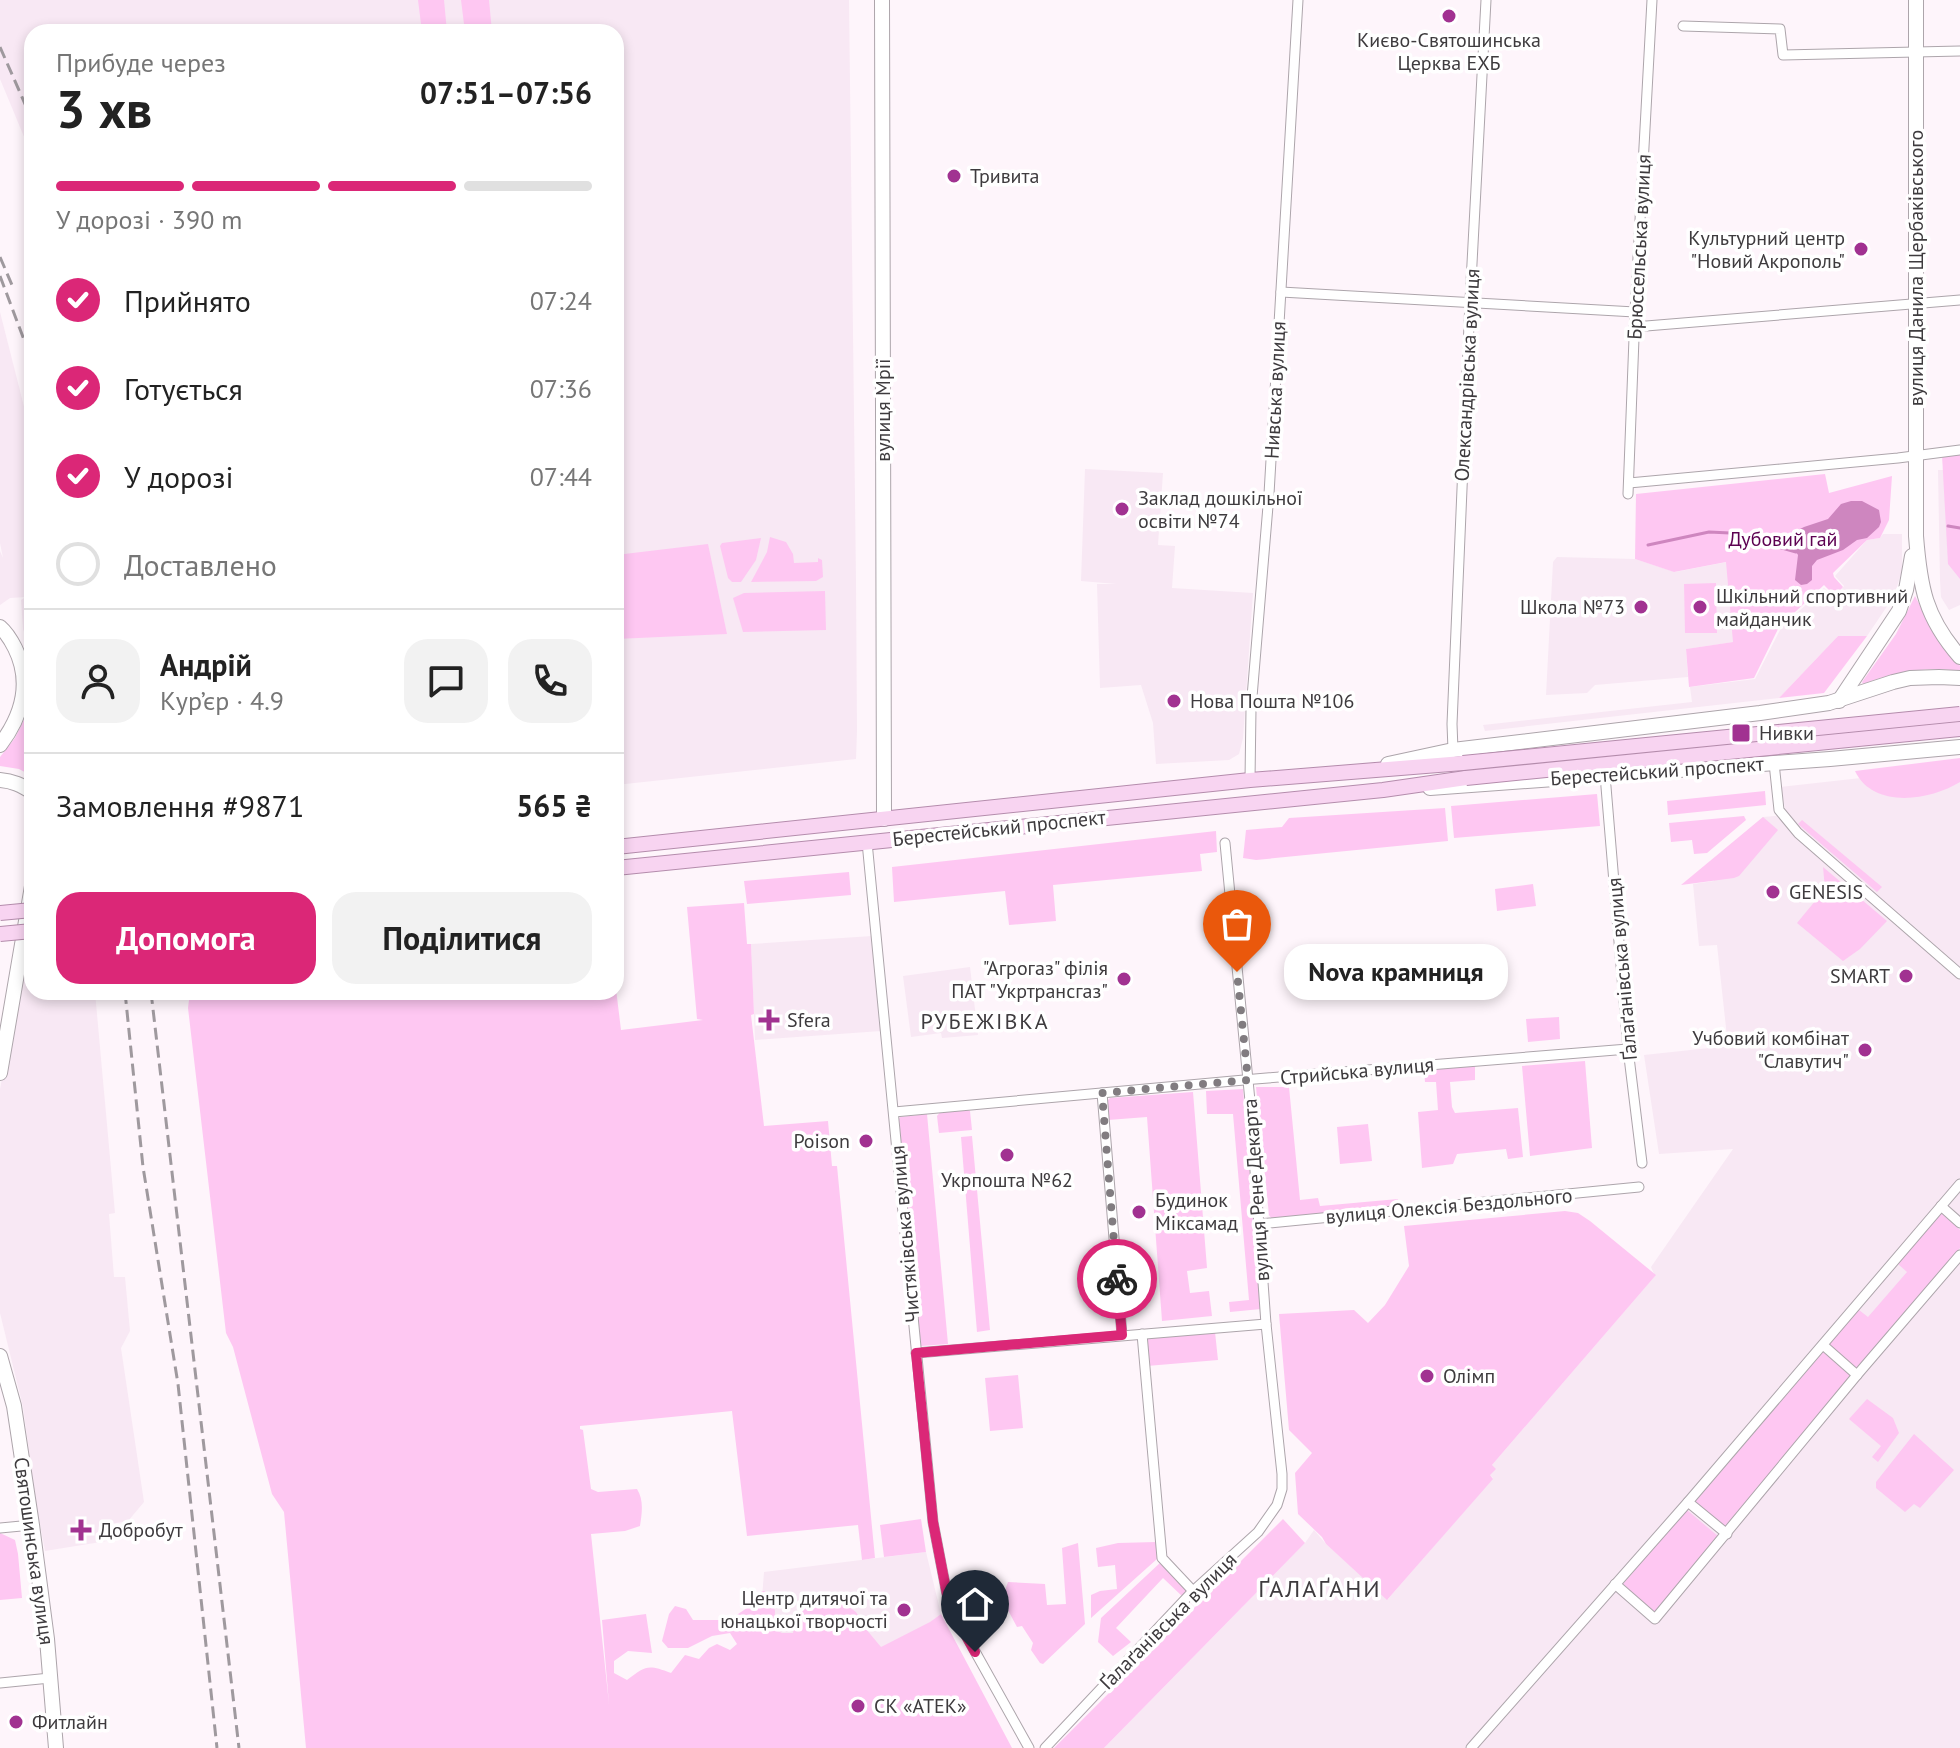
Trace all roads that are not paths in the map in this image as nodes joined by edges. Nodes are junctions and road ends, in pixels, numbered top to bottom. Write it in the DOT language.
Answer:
graph roads {
  1 [pos="882,0"];
  2 [pos="1298,0"];
  3 [pos="1486,0"];
  4 [pos="1652,0"];
  5 [pos="1916,0"];
  6 [pos="1683,26"];
  7 [pos="1960,51"];
  8 [pos="1916,52"];
  9 [pos="1281,292"];
  10 [pos="1960,300"];
  11 [pos="1470,301"];
  12 [pos="1916,303"];
  13 [pos="1635,312"];
  14 [pos="1634,327"];
  15 [pos="1960,450"];
  16 [pos="1916,456"];
  17 [pos="1629,483"];
  18 [pos="1628,494"];
  19 [pos="1916,536"];
  20 [pos="0,627"];
  21 [pos="1960,657"];
  22 [pos="1960,678"];
  23 [pos="24,680"];
  24 [pos="24,691"];
  25 [pos="1839,701"];
  26 [pos="1812,705"];
  27 [pos="1760,713"];
  28 [pos="1960,714"];
  29 [pos="1801,722"];
  30 [pos="1778,724"];
  31 [pos="1960,729"];
  32 [pos="0,745"];
  33 [pos="1805,747"];
  34 [pos="1960,747"];
  35 [pos="1453,750"];
  36 [pos="1774,758"];
  37 [pos="1830,759"];
  38 [pos="1465,770"];
  39 [pos="1356,771"];
  40 [pos="1605,775"];
  41 [pos="0,780"];
  42 [pos="1250,780"];
  43 [pos="24,786"];
  44 [pos="1383,790"];
  45 [pos="884,819"];
  46 [pos="867,842"];
  47 [pos="1225,843"];
  48 [pos="624,846"];
  49 [pos="624,867"];
  50 [pos="24,911"];
  51 [pos="0,913"];
  52 [pos="24,932"];
  53 [pos="24,933"];
  54 [pos="0,934"];
  55 [pos="1960,974"];
  56 [pos="1628,1049"];
  57 [pos="0,1073"];
  58 [pos="1248,1080"];
  59 [pos="1102,1093"];
  60 [pos="894,1112"];
  61 [pos="1642,1163"];
  62 [pos="1960,1184"];
  63 [pos="1639,1187"];
  64 [pos="1941,1206"];
  65 [pos="1960,1223"];
  66 [pos="1259,1224"];
  67 [pos="1960,1255"];
  68 [pos="1266,1324"];
  69 [pos="1142,1334"];
  70 [pos="1122,1335"];
  71 [pos="1823,1345"];
  72 [pos="916,1353"];
  73 [pos="0,1356"];
  74 [pos="1857,1375"];
  75 [pos="1282,1489"];
  76 [pos="1688,1502"];
  77 [pos="32,1525"];
  78 [pos="0,1528"];
  79 [pos="1727,1534"];
  80 [pos="1615,1584"];
  81 [pos="1193,1591"];
  82 [pos="50,1678"];
  83 [pos="0,1683"];
  84 [pos="56,1748"];
  85 [pos="1029,1748"];
  86 [pos="1045,1748"];
  87 [pos="1471,1748"];
  1 -- 45 [label="main road, вулиця Мрії"];
  2 -- 9 [label="street, Нивська вулиця"];
  3 -- 11 [label="street, Олександрівська вулиця"];
  4 -- 13 [label="street, Брюссельська вулиця"];
  5 -- 8 [label="main road, вулиця Данила Щербаківського"];
  6 -- 8 [label="street"];
  7 -- 8 [label="street"];
  8 -- 12 [label="main road, вулиця Данила Щербаківського"];
  9 -- 11 [label="street"];
  9 -- 42 [label="street, Нивська вулиця"];
  10 -- 12 [label="street"];
  11 -- 13 [label="street"];
  11 -- 35 [label="street, Олександрівська вулиця"];
  12 -- 14 [label="street"];
  12 -- 16 [label="main road, вулиця Данила Щербаківського"];
  13 -- 14 [label="street, Брюссельська вулиця"];
  14 -- 17 [label="street, Брюссельська вулиця"];
  15 -- 16 [label="street"];
  16 -- 17 [label="street"];
  16 -- 19 [label="main road, вулиця Данила Щербаківського"];
  17 -- 18 [label="street, Брюссельська вулиця"];
  19 -- 21 [label="main road, вулиця Данила Щербаківського"];
  19 -- 25 [label="main road, вулиця Данила Щербаківського"];
  20 -- 23 [label="main road"];
  22 -- 25 [label="main road, Берестейський проспект"];
  24 -- 32 [label="main road"];
  25 -- 26 [label="main road, Берестейський проспект"];
  26 -- 27 [label="main road, Берестейський проспект"];
  26 -- 29 [label="main road"];
  27 -- 30 [label="main road"];
  27 -- 35 [label="main road, Берестейський проспект"];
  28 -- 38 [label="main road, Берестейський проспект, bridge"];
  31 -- 38 [label="main road, Берестейський проспект, bridge"];
  33 -- 37 [label="main road"];
  34 -- 37 [label="main road, Берестейський проспект"];
  35 -- 39 [label="main road, Берестейський проспект"];
  36 -- 37 [label="main road, Берестейський проспект"];
  36 -- 40 [label="main road, Берестейський проспект"];
  36 -- 55 [label="street"];
  38 -- 39 [label="main road, Берестейський проспект"];
  38 -- 44 [label="main road, Берестейський проспект"];
  39 -- 42 [label="main road, Берестейський проспект"];
  40 -- 44 [label="main road, Берестейський проспект"];
  40 -- 56 [label="street, Ґалаґанівська вулиця"];
  41 -- 43 [label="main road"];
  42 -- 45 [label="main road, Берестейський проспект"];
  44 -- 46 [label="main road, Берестейський проспект"];
  45 -- 48 [label="main road, Берестейський проспект"];
  46 -- 49 [label="main road, Берестейський проспект"];
  46 -- 60 [label="street, Чистяківська вулиця"];
  47 -- 58 [label="street, вулиця Рене Декарта"];
  50 -- 51 [label="main road, bridge"];
  52 -- 54 [label="main road, bridge"];
  53 -- 57 [label="main road"];
  56 -- 58 [label="street, Стрийська вулиця"];
  56 -- 61 [label="street, Ґалаґанівська вулиця"];
  58 -- 59 [label="street, Стрийська вулиця"];
  58 -- 66 [label="street, вулиця Рене Декарта"];
  59 -- 60 [label="street, Стрийська вулиця"];
  59 -- 70 [label="street"];
  60 -- 72 [label="street, Чистяківська вулиця"];
  62 -- 64 [label="street"];
  63 -- 66 [label="street, вулиця Олексія Бездольного"];
  64 -- 65 [label="street"];
  64 -- 71 [label="street"];
  66 -- 68 [label="street, вулиця Рене Декарта"];
  67 -- 74 [label="street"];
  68 -- 69 [label="street"];
  68 -- 75 [label="street, вулиця Рене Декарта"];
  69 -- 70 [label="street"];
  69 -- 81 [label="street"];
  70 -- 72 [label="street"];
  71 -- 74 [label="street"];
  71 -- 76 [label="street"];
  72 -- 85 [label="street, Чистяківська вулиця"];
  73 -- 77 [label="main road, Святошинська вулиця"];
  74 -- 79 [label="street"];
  75 -- 81 [label="street, Ґалаґанівська вулиця"];
  76 -- 79 [label="street"];
  76 -- 80 [label="street"];
  77 -- 78 [label="street"];
  77 -- 82 [label="main road, Святошинська вулиця"];
  79 -- 80 [label="street"];
  80 -- 87 [label="street"];
  81 -- 86 [label="street, Ґалаґанівська вулиця"];
  82 -- 83 [label="street"];
  82 -- 84 [label="main road, Святошинська вулиця"];
}
